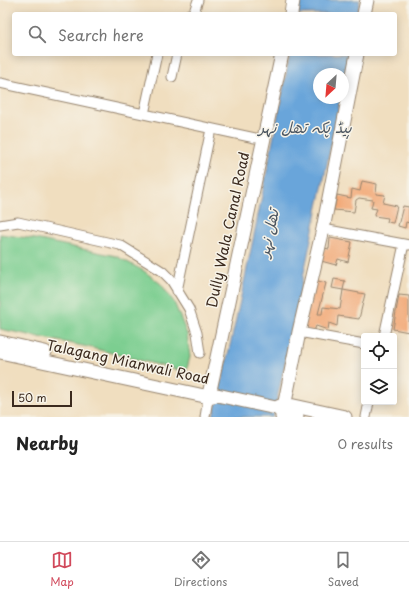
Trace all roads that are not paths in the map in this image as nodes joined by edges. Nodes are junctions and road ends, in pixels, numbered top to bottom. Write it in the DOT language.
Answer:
graph roads {
  1 [pos="198,0"];
  2 [pos="294,0"];
  3 [pos="367,0"];
  4 [pos="194,12"];
  5 [pos="291,12"];
  6 [pos="364,12"];
  7 [pos="157,56"];
  8 [pos="177,56"];
  9 [pos="282,56"];
  10 [pos="357,56"];
  11 [pos="172,77"];
  12 [pos="0,83"];
  13 [pos="144,114"];
  14 [pos="211,129"];
  15 [pos="255,138"];
  16 [pos="0,225"];
  17 [pos="323,229"];
  18 [pos="406,245"];
  19 [pos="177,291"];
  20 [pos="299,332"];
  21 [pos="385,333"];
  22 [pos="0,342"];
  23 [pos="361,343"];
  24 [pos="0,352"];
  25 [pos="200,353"];
  26 [pos="212,394"];
  27 [pos="368,405"];
  28 [pos="282,411"];
  29 [pos="205,417"];
  30 [pos="297,417"];
  31 [pos="345,417"];
  32 [pos="366,417"];
  1 -- 4 [label="street"];
  2 -- 5 [label="street"];
  3 -- 6 [label="street"];
  7 -- 13 [label="street"];
  8 -- 11 [label="street"];
  9 -- 26 [label="street, Dully Wala Canal Road"];
  10 -- 17 [label="street"];
  12 -- 13 [label="street"];
  13 -- 14 [label="street"];
  14 -- 15 [label="street"];
  14 -- 19 [label="street"];
  16 -- 19 [label="street"];
  17 -- 18 [label="street"];
  17 -- 20 [label="street"];
  18 -- 21 [label="street"];
  19 -- 25 [label="street"];
  20 -- 23 [label="street"];
  20 -- 28 [label="street"];
  22 -- 26 [label="street, Talagang Mianwali Road"];
  24 -- 26 [label="street, Talagang Mianwali Road"];
  26 -- 28 [label="street"];
  26 -- 29 [label="street"];
  27 -- 32 [label="street"];
  28 -- 30 [label="street"];
  28 -- 31 [label="street"];
}
